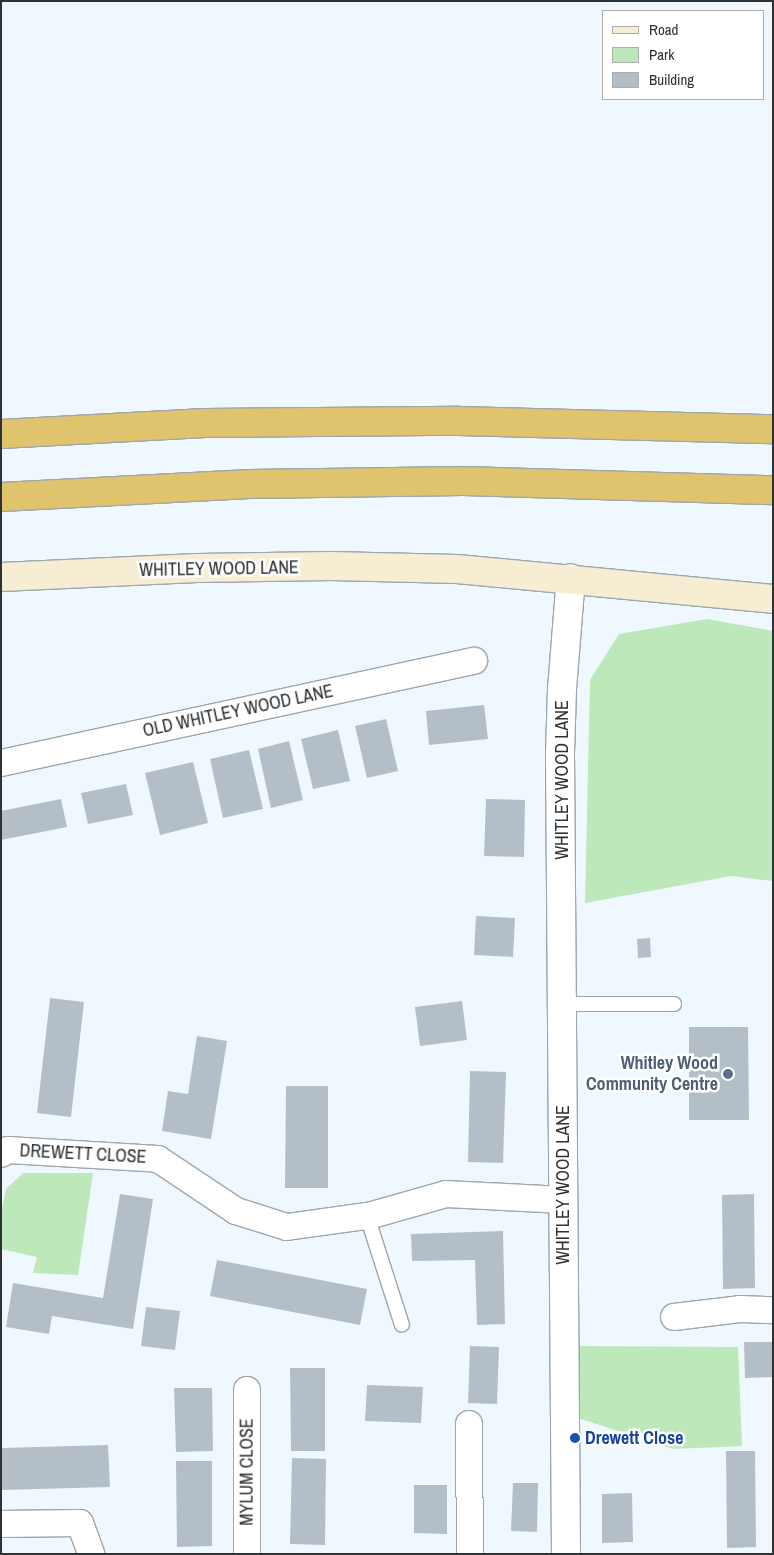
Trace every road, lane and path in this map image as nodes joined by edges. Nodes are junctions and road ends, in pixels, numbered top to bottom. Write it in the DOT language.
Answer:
graph roads {
  1 [pos="773,430"];
  2 [pos="1,434"];
  3 [pos="773,490"];
  4 [pos="1,497"];
  5 [pos="1,577"];
  6 [pos="572,578"];
  7 [pos="773,599"];
  8 [pos="474,661"];
  9 [pos="1,763"];
  10 [pos="562,1004"];
  11 [pos="674,1004"];
  12 [pos="1,1154"];
  13 [pos="563,1200"];
  14 [pos="367,1216"];
  15 [pos="773,1310"];
  16 [pos="674,1317"];
  17 [pos="402,1324"];
  18 [pos="247,1390"];
  19 [pos="469,1424"];
  20 [pos="1,1524"];
  21 [pos="91,1554"];
  22 [pos="248,1554"];
  23 [pos="470,1554"];
  24 [pos="566,1554"];
  1 -- 2 [label="highway"];
  3 -- 4 [label="highway"];
  5 -- 6 [label="main road, WHITLEY WOOD LANE"];
  6 -- 7 [label="main road"];
  6 -- 10 [label="street, WHITLEY WOOD LANE"];
  8 -- 9 [label="street, OLD WHITLEY WOOD LANE"];
  10 -- 11 [label="lane"];
  10 -- 13 [label="street, WHITLEY WOOD LANE"];
  12 -- 14 [label="street, DREWETT CLOSE"];
  13 -- 14 [label="street, DREWETT CLOSE"];
  13 -- 24 [label="street, WHITLEY WOOD LANE"];
  14 -- 17 [label="lane"];
  15 -- 16 [label="street"];
  18 -- 22 [label="street, MYLUM CLOSE"];
  19 -- 23 [label="street"];
  20 -- 21 [label="street"];
}
